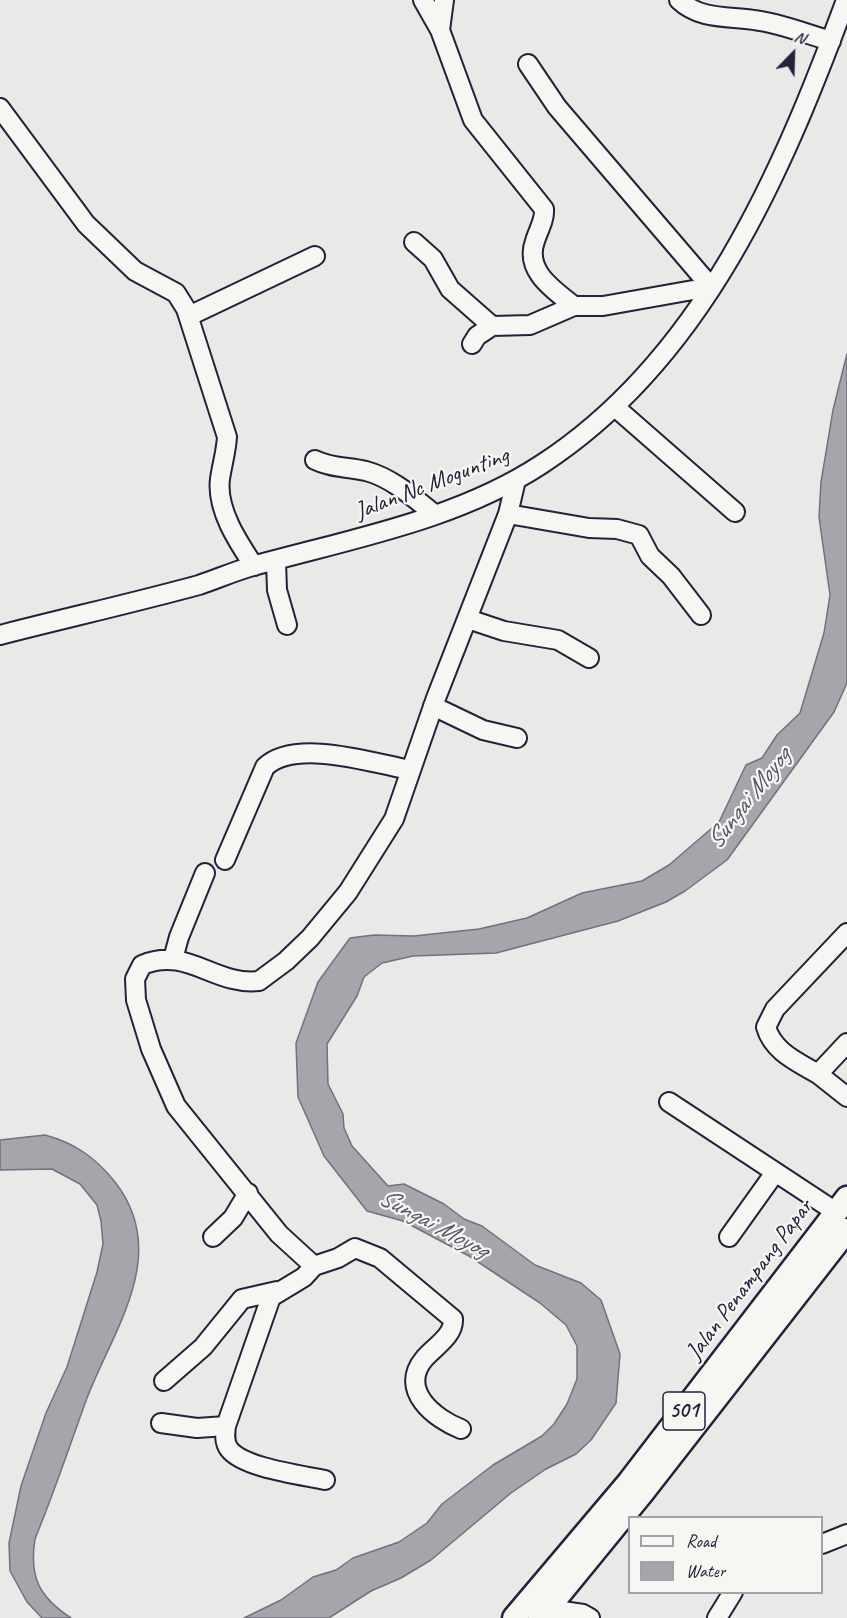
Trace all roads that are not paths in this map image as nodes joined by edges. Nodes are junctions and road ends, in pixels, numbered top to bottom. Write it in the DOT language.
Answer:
graph roads {
  1 [pos="423,0"];
  2 [pos="444,0"];
  3 [pos="679,0"];
  4 [pos="845,0"];
  5 [pos="440,30"];
  6 [pos="831,41"];
  7 [pos="528,64"];
  8 [pos="0,108"];
  9 [pos="414,242"];
  10 [pos="315,256"];
  11 [pos="709,291"];
  12 [pos="574,306"];
  13 [pos="189,315"];
  14 [pos="492,326"];
  15 [pos="472,345"];
  16 [pos="615,407"];
  17 [pos="315,460"];
  18 [pos="516,480"];
  19 [pos="735,512"];
  20 [pos="434,514"];
  21 [pos="508,514"];
  22 [pos="276,562"];
  23 [pos="254,566"];
  24 [pos="701,615"];
  25 [pos="468,619"];
  26 [pos="287,625"];
  27 [pos="0,634"];
  28 [pos="590,658"];
  29 [pos="433,706"];
  30 [pos="517,738"];
  31 [pos="410,770"];
  32 [pos="225,860"];
  33 [pos="206,873"];
  34 [pos="847,933"];
  35 [pos="173,958"];
  36 [pos="847,1043"];
  37 [pos="818,1074"];
  38 [pos="847,1096"];
  39 [pos="669,1102"];
  40 [pos="774,1174"];
  41 [pos="248,1193"];
  42 [pos="843,1214"];
  43 [pos="213,1237"];
  44 [pos="729,1237"];
  45 [pos="314,1266"];
  46 [pos="277,1291"];
  47 [pos="164,1381"];
  48 [pos="161,1423"];
  49 [pos="226,1426"];
  50 [pos="461,1429"];
  51 [pos="325,1480"];
  52 [pos="847,1534"];
  53 [pos="823,1544"];
  54 [pos="732,1594"];
  55 [pos="544,1613"];
  56 [pos="514,1618"];
  57 [pos="590,1618"];
  58 [pos="717,1618"];
  1 -- 5 [label="street"];
  2 -- 5 [label="street"];
  3 -- 6 [label="street"];
  4 -- 6 [label="street, Jalan Nc Mogunting"];
  5 -- 12 [label="street"];
  6 -- 11 [label="street, Jalan Nc Mogunting"];
  7 -- 11 [label="street"];
  8 -- 13 [label="street"];
  9 -- 14 [label="street"];
  10 -- 13 [label="street"];
  11 -- 12 [label="street"];
  11 -- 16 [label="street, Jalan Nc Mogunting"];
  12 -- 14 [label="street"];
  13 -- 23 [label="street"];
  14 -- 15 [label="street"];
  16 -- 18 [label="street, Jalan Nc Mogunting"];
  16 -- 19 [label="street"];
  17 -- 20 [label="street"];
  18 -- 20 [label="street, Jalan Nc Mogunting"];
  18 -- 21 [label="street"];
  20 -- 22 [label="street, Jalan Nc Mogunting"];
  21 -- 24 [label="street"];
  21 -- 25 [label="street"];
  22 -- 23 [label="street, Jalan Nc Mogunting"];
  22 -- 26 [label="street"];
  23 -- 27 [label="street, Jalan Nc Mogunting"];
  25 -- 28 [label="street"];
  25 -- 29 [label="street"];
  29 -- 30 [label="street"];
  29 -- 31 [label="street"];
  31 -- 32 [label="street"];
  31 -- 35 [label="street"];
  33 -- 35 [label="street"];
  34 -- 37 [label="street"];
  35 -- 41 [label="street"];
  36 -- 37 [label="street"];
  37 -- 38 [label="street"];
  39 -- 40 [label="street"];
  40 -- 42 [label="street"];
  40 -- 44 [label="street"];
  41 -- 43 [label="street"];
  41 -- 45 [label="street"];
  42 -- 55 [label="main road, Jalan Penampang Papar / 501"];
  42 -- 56 [label="main road, Jalan Penampang Papar / 501"];
  45 -- 46 [label="street"];
  45 -- 50 [label="street"];
  46 -- 47 [label="street"];
  46 -- 49 [label="street"];
  48 -- 49 [label="street"];
  49 -- 51 [label="street"];
  52 -- 53 [label="street"];
  54 -- 58 [label="street"];
  55 -- 57 [label="street"];
}
